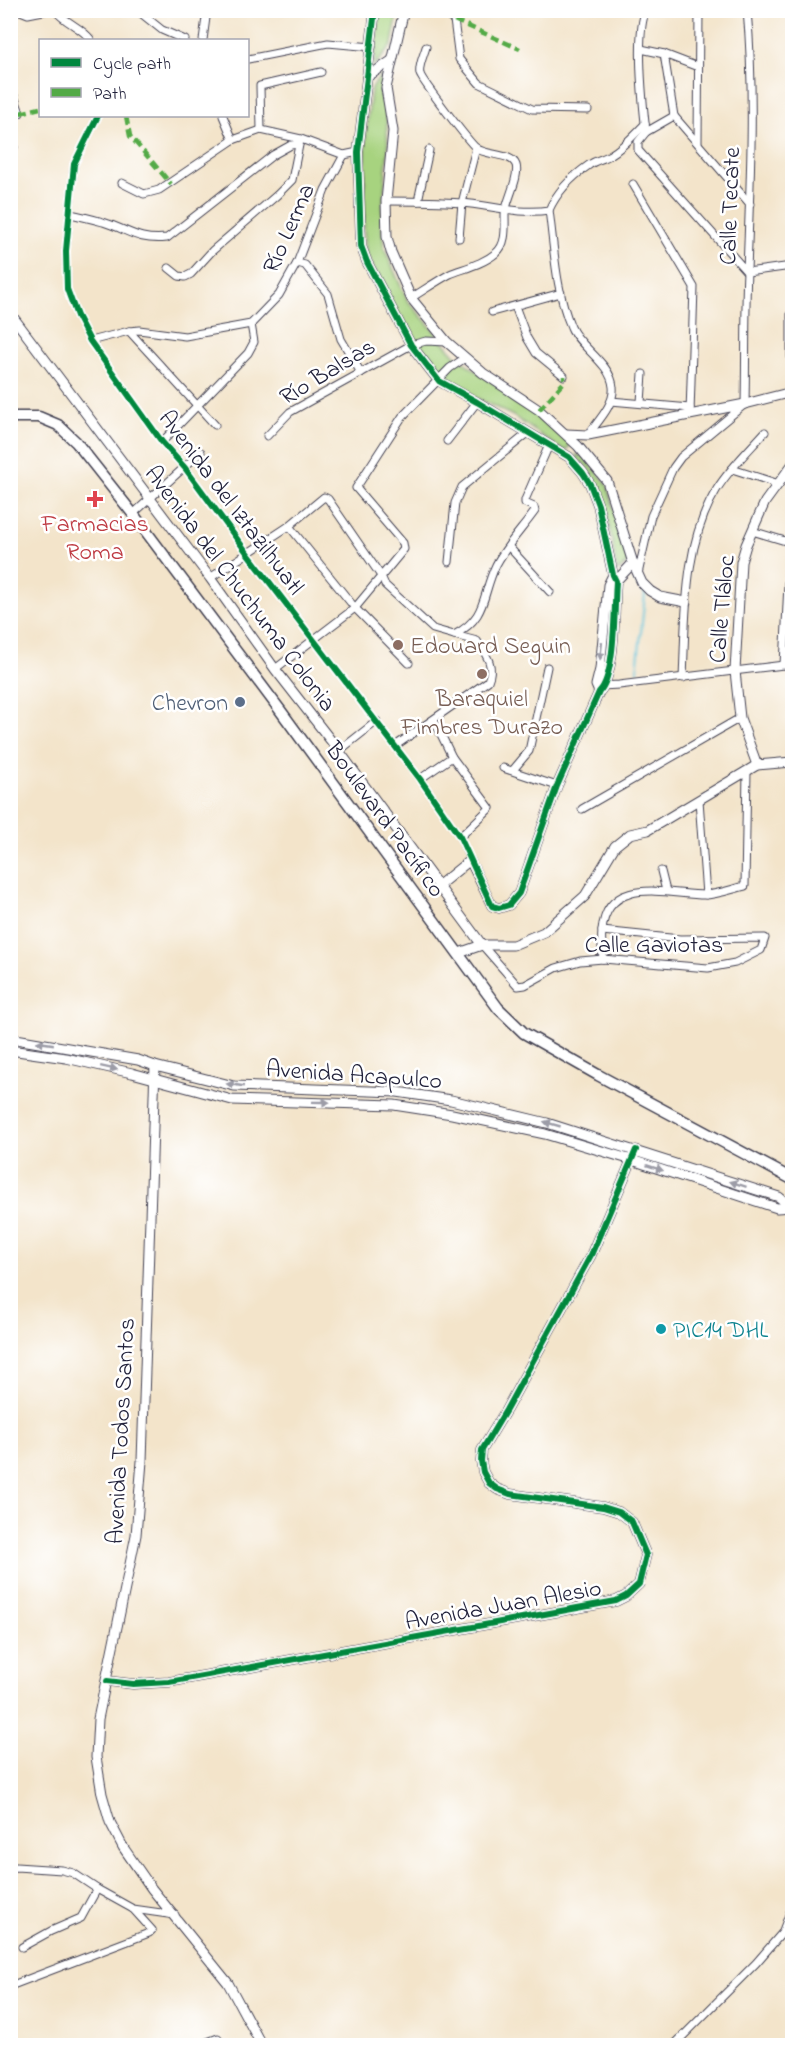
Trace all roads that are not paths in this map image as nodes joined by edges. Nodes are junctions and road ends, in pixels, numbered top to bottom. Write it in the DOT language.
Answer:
graph roads {
  1 [pos="18,10"];
  2 [pos="48,10"];
  3 [pos="55,10"];
  4 [pos="137,10"];
  5 [pos="207,10"];
  6 [pos="375,10"];
  7 [pos="404,10"];
  8 [pos="437,10"];
  9 [pos="461,10"];
  10 [pos="646,10"];
  11 [pos="699,10"];
  12 [pos="747,10"];
  13 [pos="791,10"];
  14 [pos="454,20"];
  15 [pos="792,20"];
  16 [pos="792,29"];
  17 [pos="90,39"];
  18 [pos="183,39"];
  19 [pos="203,39"];
  20 [pos="372,47"];
  21 [pos="426,47"];
  22 [pos="641,49"];
  23 [pos="664,54"];
  24 [pos="249,59"];
  25 [pos="391,61"];
  26 [pos="698,67"];
  27 [pos="321,72"];
  28 [pos="367,77"];
  29 [pos="14,96"];
  30 [pos="588,110"];
  31 [pos="10,115"];
  32 [pos="674,116"];
  33 [pos="98,117"];
  34 [pos="223,117"];
  35 [pos="645,124"];
  36 [pos="261,130"];
  37 [pos="646,132"];
  38 [pos="233,140"];
  39 [pos="300,141"];
  40 [pos="698,142"];
  41 [pos="476,148"];
  42 [pos="429,150"];
  43 [pos="358,152"];
  44 [pos="344,155"];
  45 [pos="122,183"];
  46 [pos="633,184"];
  47 [pos="386,201"];
  48 [pos="418,201"];
  49 [pos="462,203"];
  50 [pos="750,204"];
  51 [pos="506,210"];
  52 [pos="549,210"];
  53 [pos="70,214"];
  54 [pos="459,238"];
  55 [pos="297,262"];
  56 [pos="792,266"];
  57 [pos="169,268"];
  58 [pos="747,272"];
  59 [pos="561,293"];
  60 [pos="411,298"];
  61 [pos="515,306"];
  62 [pos="492,312"];
  63 [pos="10,314"];
  64 [pos="792,314"];
  65 [pos="251,324"];
  66 [pos="129,331"];
  67 [pos="90,342"];
  68 [pos="447,342"];
  69 [pos="411,345"];
  70 [pos="792,357"];
  71 [pos="465,358"];
  72 [pos="361,373"];
  73 [pos="643,374"];
  74 [pos="564,376"];
  75 [pos="439,381"];
  76 [pos="792,392"];
  77 [pos="611,401"];
  78 [pos="477,402"];
  79 [pos="641,402"];
  80 [pos="745,404"];
  81 [pos="197,406"];
  82 [pos="690,411"];
  83 [pos="10,417"];
  84 [pos="215,425"];
  85 [pos="765,432"];
  86 [pos="528,433"];
  87 [pos="566,434"];
  88 [pos="588,435"];
  89 [pos="267,436"];
  90 [pos="447,441"];
  91 [pos="162,442"];
  92 [pos="549,446"];
  93 [pos="578,446"];
  94 [pos="201,452"];
  95 [pos="569,457"];
  96 [pos="792,465"];
  97 [pos="185,468"];
  98 [pos="732,469"];
  99 [pos="779,484"];
  100 [pos="150,499"];
  101 [pos="133,514"];
  102 [pos="290,526"];
  103 [pos="752,531"];
  104 [pos="792,543"];
  105 [pos="509,547"];
  106 [pos="792,553"];
  107 [pos="248,554"];
  108 [pos="449,562"];
  109 [pos="633,563"];
  110 [pos="638,574"];
  111 [pos="381,576"];
  112 [pos="210,578"];
  113 [pos="612,580"];
  114 [pos="550,592"];
  115 [pos="686,602"];
  116 [pos="355,608"];
  117 [pos="454,635"];
  118 [pos="315,639"];
  119 [pos="409,663"];
  120 [pos="788,665"];
  121 [pos="547,667"];
  122 [pos="275,669"];
  123 [pos="735,671"];
  124 [pos="792,677"];
  125 [pos="683,678"];
  126 [pos="600,688"];
  127 [pos="792,694"];
  128 [pos="740,718"];
  129 [pos="434,720"];
  130 [pos="377,721"];
  131 [pos="395,746"];
  132 [pos="339,751"];
  133 [pos="452,757"];
  134 [pos="792,762"];
  135 [pos="757,765"];
  136 [pos="503,768"];
  137 [pos="513,770"];
  138 [pos="747,771"];
  139 [pos="420,779"];
  140 [pos="557,786"];
  141 [pos="699,800"];
  142 [pos="582,810"];
  143 [pos="460,837"];
  144 [pos="470,860"];
  145 [pos="661,871"];
  146 [pos="438,885"];
  147 [pos="666,891"];
  148 [pos="706,895"];
  149 [pos="602,931"];
  150 [pos="482,945"];
  151 [pos="459,953"];
  152 [pos="603,959"];
  153 [pos="10,1038"];
  154 [pos="10,1050"];
  155 [pos="154,1066"];
  156 [pos="154,1080"];
  157 [pos="636,1150"];
  158 [pos="632,1160"];
  159 [pos="792,1179"];
  160 [pos="791,1207"];
  161 [pos="107,1681"];
  162 [pos="10,1868"];
  163 [pos="96,1889"];
  164 [pos="792,1907"];
  165 [pos="133,1909"];
  166 [pos="175,1915"];
  167 [pos="22,1947"];
  168 [pos="10,1986"];
  169 [pos="218,2038"];
  170 [pos="197,2046"];
  171 [pos="262,2046"];
  172 [pos="673,2046"];
  1 -- 2 [label="street"];
  3 -- 17 [label="street"];
  4 -- 18 [label="street"];
  5 -- 19 [label="street"];
  6 -- 20 [label="street"];
  7 -- 25 [label="street"];
  8 -- 14 [label="street"];
  9 -- 14 [label="street"];
  10 -- 22 [label="street"];
  11 -- 26 [label="street"];
  12 -- 50 [label="street, Calle Tecate"];
  13 -- 15 [label="street"];
  14 -- 30 [label="street"];
  15 -- 16 [label="street"];
  20 -- 24 [label="street"];
  20 -- 28 [label="street"];
  21 -- 41 [label="street"];
  22 -- 23 [label="street"];
  22 -- 35 [label="street"];
  23 -- 26 [label="street"];
  23 -- 32 [label="street"];
  25 -- 28 [label="street"];
  25 -- 47 [label="street"];
  26 -- 40 [label="street"];
  27 -- 36 [label="street"];
  28 -- 43 [label="street"];
  29 -- 31 [label="street"];
  32 -- 37 [label="street"];
  32 -- 40 [label="street"];
  33 -- 53 [label="street, Avenida del Iztazilhuatl"];
  34 -- 38 [label="street"];
  35 -- 37 [label="street"];
  35 -- 52 [label="street"];
  36 -- 38 [label="street"];
  36 -- 39 [label="street"];
  37 -- 58 [label="street"];
  38 -- 45 [label="street"];
  39 -- 44 [label="street"];
  39 -- 53 [label="street"];
  39 -- 57 [label="street"];
  40 -- 50 [label="street"];
  41 -- 49 [label="street"];
  41 -- 51 [label="street"];
  42 -- 48 [label="street"];
  43 -- 44 [label="street"];
  43 -- 69 [label="street"];
  44 -- 55 [label="street, Río Lerma"];
  46 -- 82 [label="street"];
  47 -- 48 [label="street"];
  47 -- 60 [label="street"];
  48 -- 49 [label="street"];
  49 -- 51 [label="street"];
  49 -- 54 [label="street"];
  50 -- 58 [label="street, Calle Tecate"];
  51 -- 52 [label="street"];
  51 -- 60 [label="street"];
  52 -- 59 [label="street"];
  53 -- 67 [label="street, Avenida del Iztazilhuatl"];
  55 -- 65 [label="street, Río Lerma"];
  55 -- 72 [label="street"];
  56 -- 58 [label="street"];
  58 -- 80 [label="street, Calle Tecate"];
  59 -- 61 [label="street"];
  59 -- 77 [label="street"];
  60 -- 68 [label="street"];
  61 -- 62 [label="street"];
  61 -- 74 [label="street"];
  63 -- 100 [label="street, Avenida del Chuchuma Colonia"];
  64 -- 70 [label="street"];
  65 -- 66 [label="street"];
  65 -- 81 [label="street"];
  66 -- 67 [label="street"];
  66 -- 81 [label="street"];
  67 -- 91 [label="street, Avenida del Iztazilhuatl"];
  68 -- 69 [label="street"];
  68 -- 71 [label="street"];
  69 -- 72 [label="street, Río Balsas"];
  69 -- 75 [label="street"];
  71 -- 75 [label="street"];
  71 -- 87 [label="street"];
  72 -- 89 [label="street, Río Balsas"];
  73 -- 79 [label="street"];
  75 -- 78 [label="street"];
  75 -- 111 [label="street"];
  76 -- 80 [label="street"];
  77 -- 79 [label="street"];
  77 -- 88 [label="street"];
  78 -- 86 [label="street"];
  78 -- 90 [label="street"];
  79 -- 82 [label="street"];
  80 -- 82 [label="street"];
  80 -- 110 [label="street"];
  81 -- 84 [label="street"];
  81 -- 91 [label="street"];
  82 -- 88 [label="street"];
  83 -- 101 [label="main road, Boulevard Pacífico"];
  85 -- 98 [label="street"];
  86 -- 92 [label="street"];
  86 -- 108 [label="street"];
  87 -- 88 [label="street"];
  87 -- 93 [label="street"];
  88 -- 93 [label="street"];
  91 -- 97 [label="street, Avenida del Iztazilhuatl"];
  92 -- 95 [label="street"];
  92 -- 105 [label="street"];
  93 -- 95 [label="street"];
  93 -- 109 [label="street"];
  94 -- 97 [label="street"];
  95 -- 113 [label="street"];
  96 -- 99 [label="street, Calle Tláloc"];
  97 -- 100 [label="street"];
  97 -- 107 [label="street, Avenida del Iztazilhuatl"];
  98 -- 99 [label="street"];
  98 -- 115 [label="street"];
  99 -- 103 [label="street, Calle Tláloc"];
  100 -- 101 [label="street"];
  100 -- 112 [label="street, Avenida del Chuchuma Colonia"];
  101 -- 151 [label="main road, Boulevard Pacífico"];
  102 -- 107 [label="street"];
  102 -- 111 [label="street"];
  102 -- 116 [label="street"];
  103 -- 104 [label="street"];
  103 -- 123 [label="street, Calle Tláloc"];
  105 -- 114 [label="street"];
  105 -- 117 [label="street"];
  106 -- 120 [label="street"];
  107 -- 112 [label="street"];
  107 -- 118 [label="street, Avenida del Iztazilhuatl"];
  109 -- 110 [label="street"];
  109 -- 113 [label="street"];
  110 -- 115 [label="street"];
  111 -- 116 [label="street"];
  111 -- 117 [label="street"];
  112 -- 122 [label="street, Avenida del Chuchuma Colonia"];
  113 -- 126 [label="street"];
  115 -- 125 [label="street"];
  116 -- 118 [label="street"];
  116 -- 119 [label="street"];
  117 -- 129 [label="street"];
  118 -- 122 [label="street"];
  118 -- 130 [label="street, Avenida del Iztazilhuatl"];
  120 -- 123 [label="street"];
  121 -- 137 [label="street"];
  122 -- 132 [label="street, Avenida del Chuchuma Colonia"];
  123 -- 125 [label="street"];
  123 -- 128 [label="street, Calle Tláloc"];
  124 -- 127 [label="street"];
  125 -- 126 [label="street"];
  126 -- 140 [label="street"];
  128 -- 135 [label="street, Calle Tláloc"];
  128 -- 142 [label="street"];
  129 -- 131 [label="street"];
  129 -- 133 [label="street"];
  130 -- 131 [label="street, Avenida del Iztazilhuatl"];
  130 -- 132 [label="street"];
  131 -- 139 [label="street, Avenida del Iztazilhuatl"];
  132 -- 146 [label="street, Avenida del Chuchuma Colonia"];
  133 -- 139 [label="street"];
  133 -- 143 [label="street"];
  134 -- 135 [label="street"];
  135 -- 138 [label="street"];
  136 -- 137 [label="street"];
  137 -- 140 [label="street"];
  138 -- 141 [label="street"];
  138 -- 148 [label="street"];
  139 -- 143 [label="street, Avenida del Iztazilhuatl"];
  140 -- 144 [label="street, Avenida del Iztazilhuatl"];
  141 -- 148 [label="street"];
  141 -- 150 [label="street"];
  143 -- 144 [label="street, Avenida del Iztazilhuatl"];
  144 -- 146 [label="street"];
  145 -- 147 [label="street"];
  146 -- 150 [label="street, Avenida del Chuchuma Colonia"];
  147 -- 148 [label="street"];
  147 -- 149 [label="street"];
  149 -- 152 [label="street"];
  149 -- 152 [label="street, Calle Gaviotas"];
  150 -- 151 [label="street"];
  150 -- 152 [label="street, Calle Gaviotas"];
  151 -- 159 [label="main road, Boulevard Pacífico"];
  155 -- 153 [label="street, Avenida Acapulco, one-way"];
  154 -- 156 [label="street, Avenida Acapulco, one-way"];
  155 -- 156 [label="street, Avenida Todos Santos"];
  157 -- 155 [label="street, Avenida Acapulco, one-way"];
  156 -- 158 [label="street, Avenida Acapulco, one-way"];
  156 -- 161 [label="street, Avenida Todos Santos"];
  157 -- 158 [label="street, Avenida Juan Alesio"];
  160 -- 157 [label="street, Avenida Acapulco, one-way"];
  158 -- 160 [label="street, Avenida Acapulco, one-way"];
  158 -- 161 [label="street, Avenida Juan Alesio"];
  161 -- 166 [label="street, Avenida Todos Santos"];
  162 -- 163 [label="street"];
  163 -- 165 [label="street"];
  163 -- 167 [label="street"];
  164 -- 172 [label="street"];
  165 -- 166 [label="street"];
  165 -- 168 [label="street"];
  166 -- 171 [label="street, Avenida Todos Santos"];
  169 -- 170 [label="street"];
}
